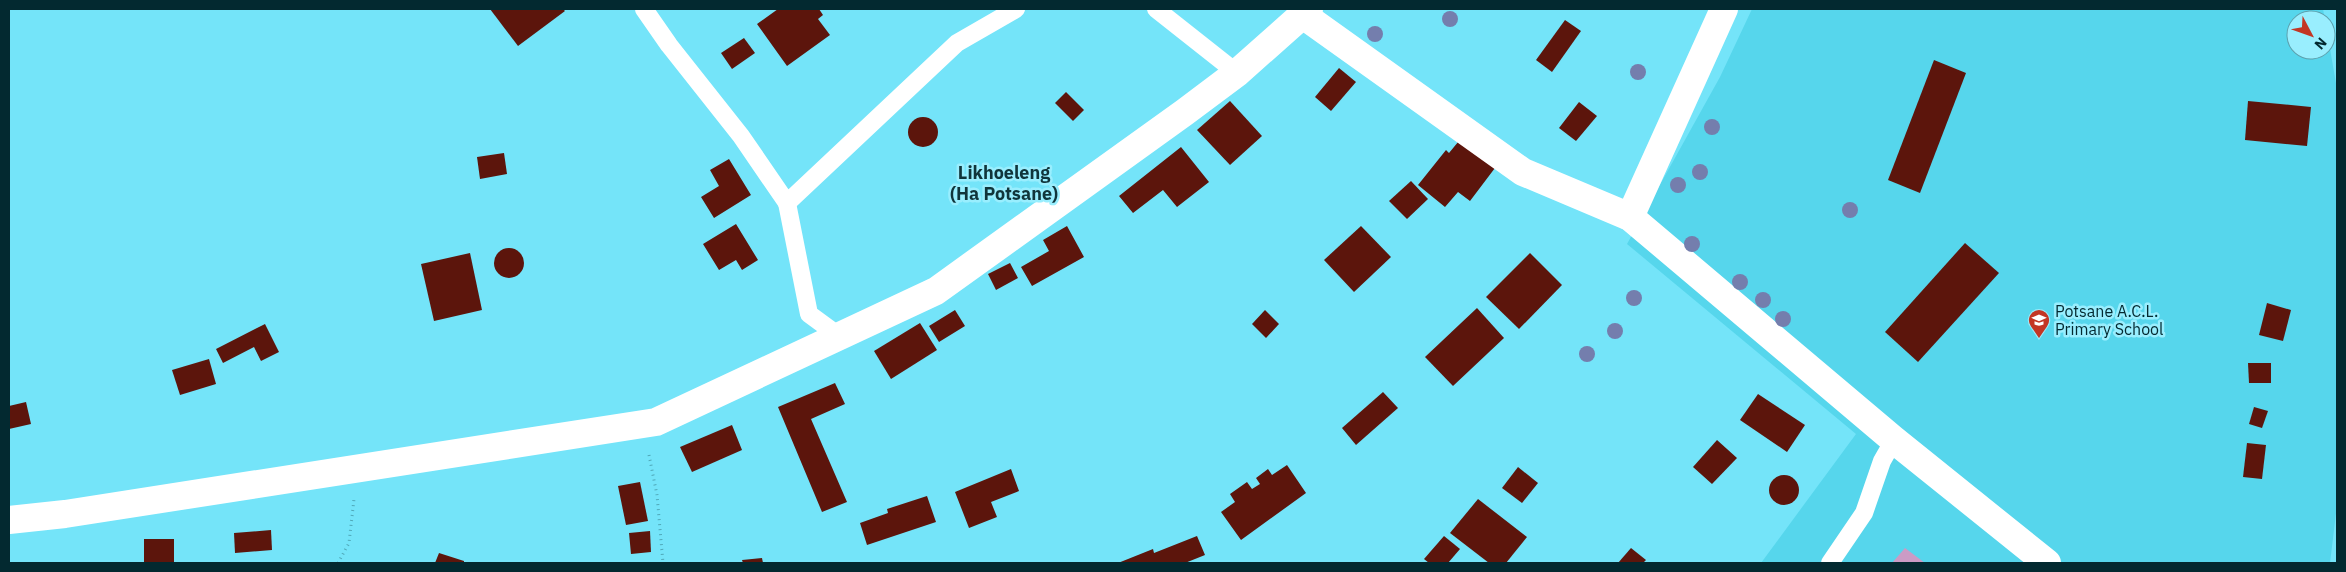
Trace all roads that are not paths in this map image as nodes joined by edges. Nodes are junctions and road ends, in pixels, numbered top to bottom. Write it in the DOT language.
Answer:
graph roads {
  1 [pos="644,9"];
  2 [pos="1016,9"];
  3 [pos="1156,9"];
  4 [pos="1724,9"];
  5 [pos="1306,12"];
  6 [pos="1237,73"];
  7 [pos="787,203"];
  8 [pos="1630,217"];
  9 [pos="839,336"];
  10 [pos="1894,440"];
  11 [pos="9,520"];
  12 [pos="1830,563"];
  13 [pos="2047,563"];
  1 -- 7 [label="lane"];
  2 -- 7 [label="lane"];
  3 -- 6 [label="lane"];
  4 -- 8 [label="street"];
  5 -- 6 [label="street"];
  5 -- 8 [label="street"];
  6 -- 9 [label="street"];
  7 -- 9 [label="lane"];
  8 -- 10 [label="street"];
  9 -- 11 [label="street"];
  10 -- 12 [label="lane"];
  10 -- 13 [label="street"];
}
